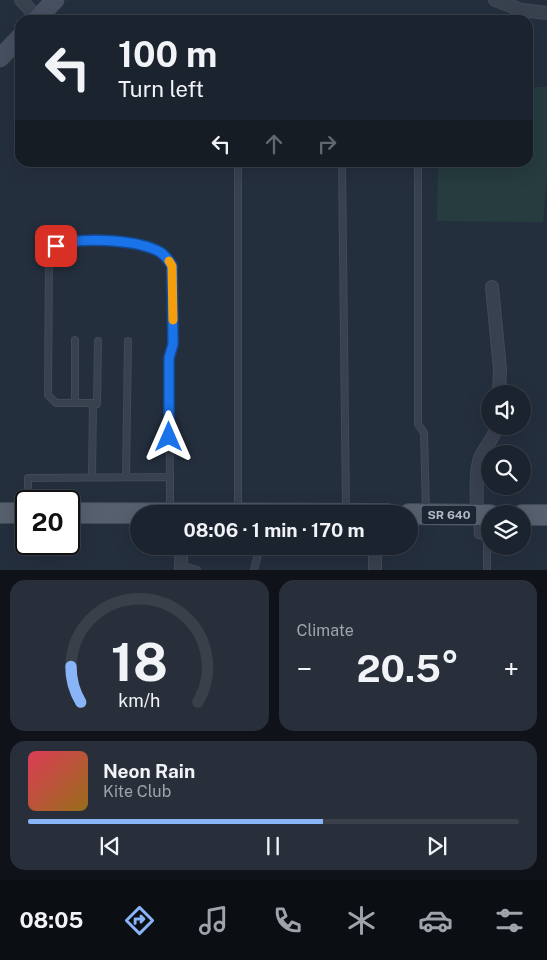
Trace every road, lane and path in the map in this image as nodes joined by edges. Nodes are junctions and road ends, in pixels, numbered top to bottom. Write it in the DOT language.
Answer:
graph roads {
  1 [pos="21,0"];
  2 [pos="55,0"];
  3 [pos="495,0"];
  4 [pos="547,13"];
  5 [pos="34,15"];
  6 [pos="41,15"];
  7 [pos="15,42"];
  8 [pos="0,58"];
  9 [pos="238,167"];
  10 [pos="342,167"];
  11 [pos="418,167"];
  12 [pos="492,286"];
  13 [pos="75,340"];
  14 [pos="98,341"];
  15 [pos="128,341"];
  16 [pos="499,385"];
  17 [pos="75,403"];
  18 [pos="93,403"];
  19 [pos="495,435"];
  20 [pos="92,477"];
  21 [pos="126,477"];
  22 [pos="170,477"];
  23 [pos="28,490"];
  24 [pos="170,505"];
  25 [pos="238,505"];
  26 [pos="346,505"];
  27 [pos="418,505"];
  28 [pos="482,505"];
  29 [pos="0,513"];
  30 [pos="15,513"];
  31 [pos="80,513"];
  32 [pos="130,513"];
  33 [pos="418,514"];
  34 [pos="481,515"];
  35 [pos="531,515"];
  36 [pos="547,515"];
  37 [pos="481,523"];
  38 [pos="481,536"];
  39 [pos="181,555"];
  40 [pos="258,555"];
  41 [pos="375,555"];
  42 [pos="487,555"];
  43 [pos="181,568"];
  44 [pos="197,570"];
  45 [pos="254,570"];
  46 [pos="375,570"];
  47 [pos="487,570"];
  1 -- 5 [label="street"];
  2 -- 6 [label="street"];
  3 -- 4 [label="street"];
  7 -- 8 [label="street"];
  9 -- 25 [label="lane"];
  10 -- 26 [label="lane"];
  11 -- 27 [label="lane"];
  12 -- 16 [label="street"];
  13 -- 17 [label="lane"];
  14 -- 18 [label="lane"];
  15 -- 21 [label="lane"];
  17 -- 18 [label="lane"];
  17 -- 22 [label="lane"];
  18 -- 20 [label="lane"];
  19 -- 28 [label="street"];
  20 -- 21 [label="lane"];
  20 -- 23 [label="lane"];
  21 -- 22 [label="lane"];
  22 -- 24 [label="lane"];
  29 -- 30 [label="main road"];
  31 -- 32 [label="main road"];
  33 -- 34 [label="main road, SR 640"];
  35 -- 36 [label="main road"];
  37 -- 38 [label="lane"];
  39 -- 43 [label="street"];
  40 -- 45 [label="lane"];
  41 -- 46 [label="street"];
  42 -- 47 [label="lane"];
  43 -- 44 [label="lane"];
}
